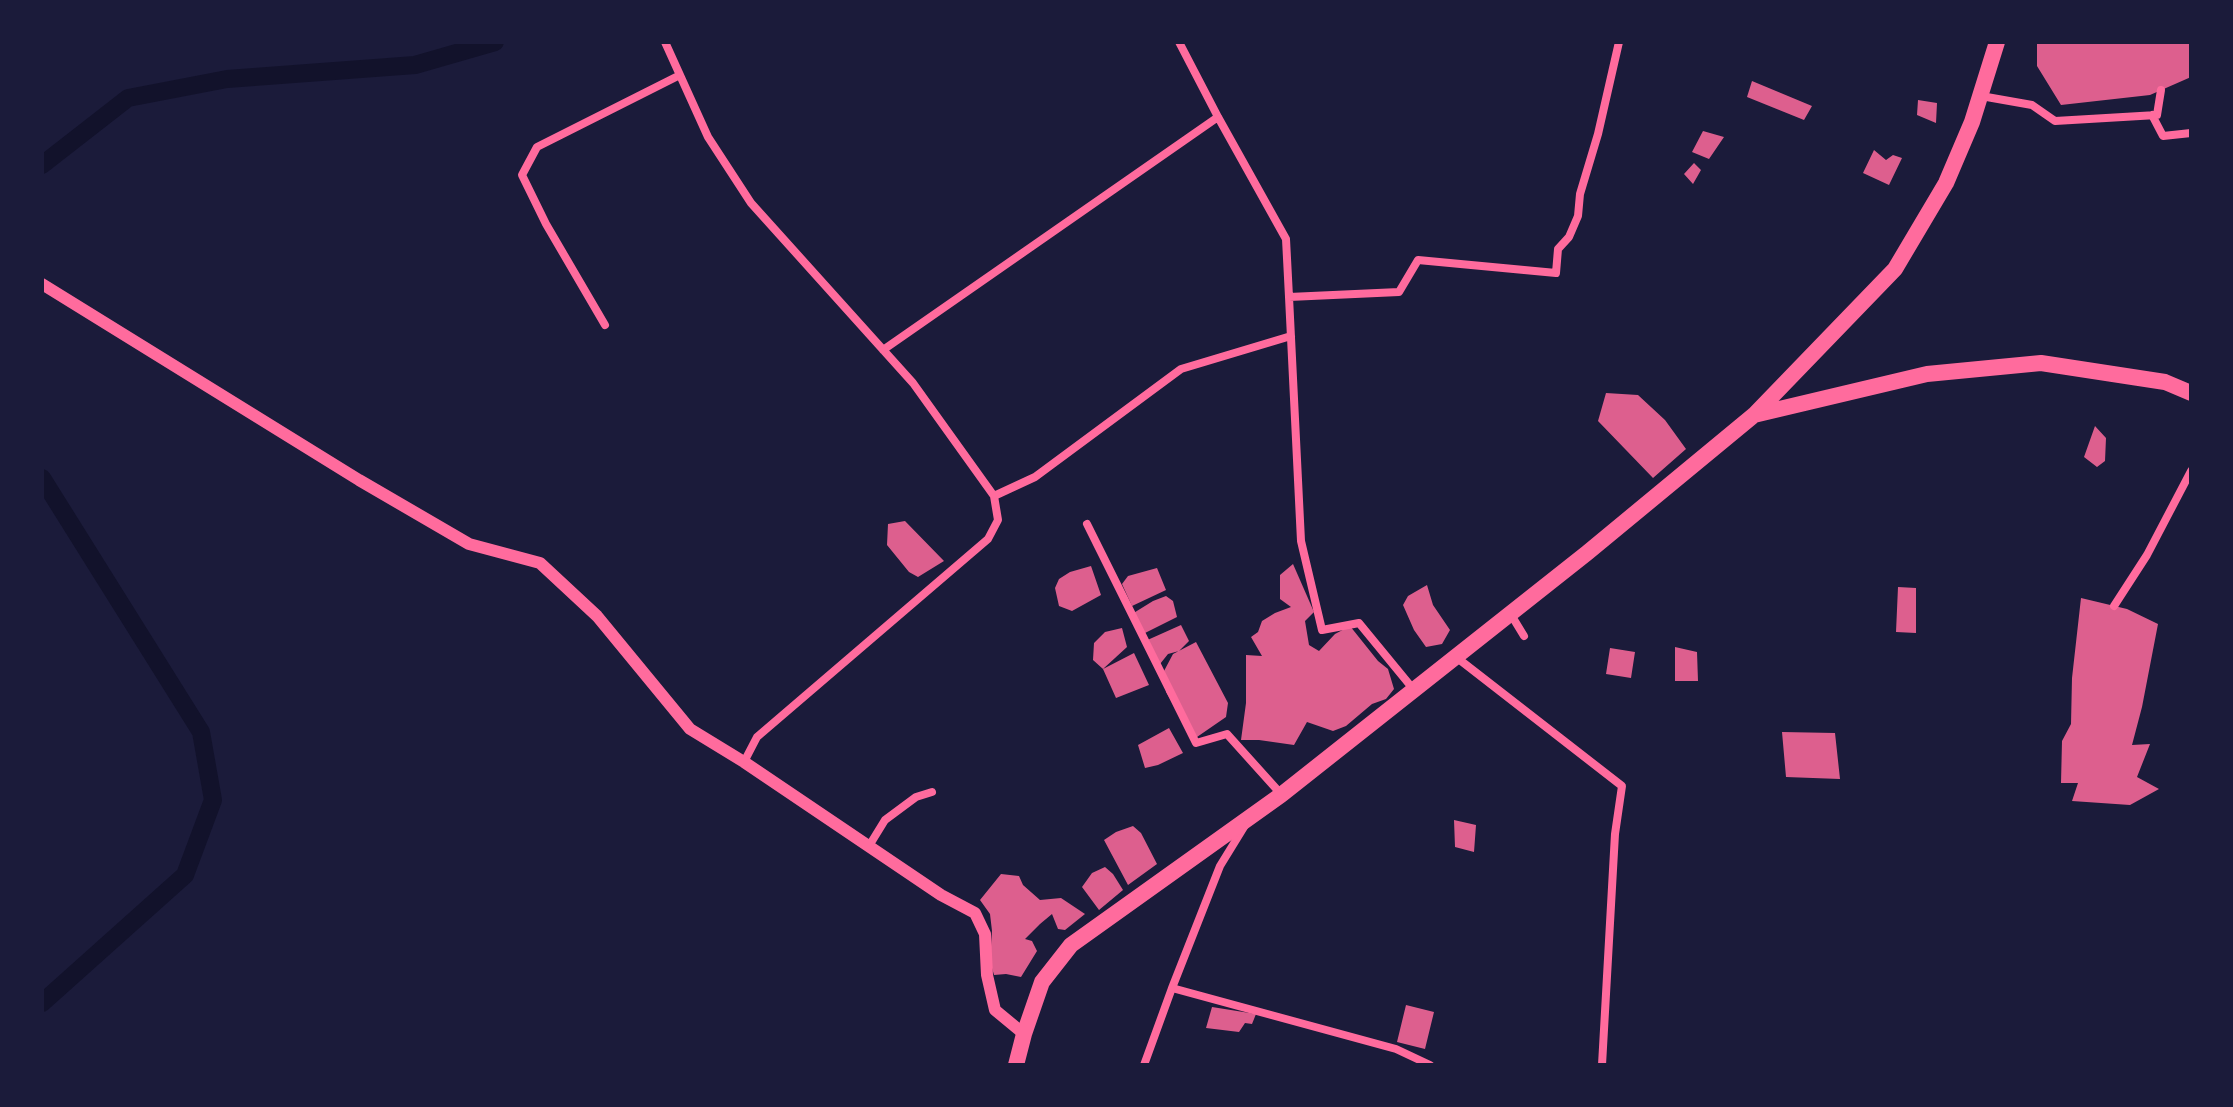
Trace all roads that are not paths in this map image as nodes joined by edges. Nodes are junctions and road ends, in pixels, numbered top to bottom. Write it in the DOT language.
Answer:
graph roads {
  1 [pos="665,42"];
  2 [pos="1179,42"];
  3 [pos="1619,42"];
  4 [pos="1997,42"];
  5 [pos="680,75"];
  6 [pos="2161,90"];
  7 [pos="1980,96"];
  8 [pos="2152,115"];
  9 [pos="1218,117"];
  10 [pos="2191,133"];
  11 [pos="42,284"];
  12 [pos="1289,297"];
  13 [pos="605,325"];
  14 [pos="1291,336"];
  15 [pos="883,350"];
  16 [pos="2191,393"];
  17 [pos="1754,415"];
  18 [pos="2191,471"];
  19 [pos="994,496"];
  20 [pos="1087,524"];
  21 [pos="2114,606"];
  22 [pos="1510,613"];
  23 [pos="1524,636"];
  24 [pos="1456,657"];
  25 [pos="1414,690"];
  26 [pos="744,762"];
  27 [pos="932,792"];
  28 [pos="1281,795"];
  29 [pos="1249,819"];
  30 [pos="869,846"];
  31 [pos="1172,988"];
  32 [pos="1024,1034"];
  33 [pos="1016,1065"];
  34 [pos="1144,1065"];
  35 [pos="1430,1065"];
  36 [pos="1602,1065"];
  1 -- 5 [label="street"];
  2 -- 9 [label="street"];
  3 -- 12 [label="street"];
  4 -- 7 [label="main road"];
  5 -- 13 [label="street"];
  5 -- 15 [label="street"];
  6 -- 8 [label="street"];
  7 -- 8 [label="street"];
  7 -- 17 [label="main road"];
  8 -- 10 [label="street"];
  9 -- 12 [label="street"];
  9 -- 15 [label="street"];
  11 -- 26 [label="street"];
  12 -- 14 [label="street"];
  14 -- 19 [label="street"];
  14 -- 25 [label="street"];
  15 -- 19 [label="street"];
  16 -- 17 [label="main road"];
  17 -- 22 [label="main road"];
  18 -- 21 [label="street"];
  19 -- 26 [label="street"];
  20 -- 28 [label="street"];
  22 -- 23 [label="street"];
  22 -- 24 [label="main road"];
  24 -- 25 [label="main road"];
  24 -- 36 [label="street"];
  25 -- 28 [label="main road"];
  26 -- 30 [label="street"];
  27 -- 30 [label="street"];
  28 -- 29 [label="main road"];
  29 -- 31 [label="street"];
  29 -- 32 [label="main road"];
  30 -- 32 [label="street"];
  31 -- 34 [label="street"];
  31 -- 35 [label="street"];
  32 -- 33 [label="main road"];
}
